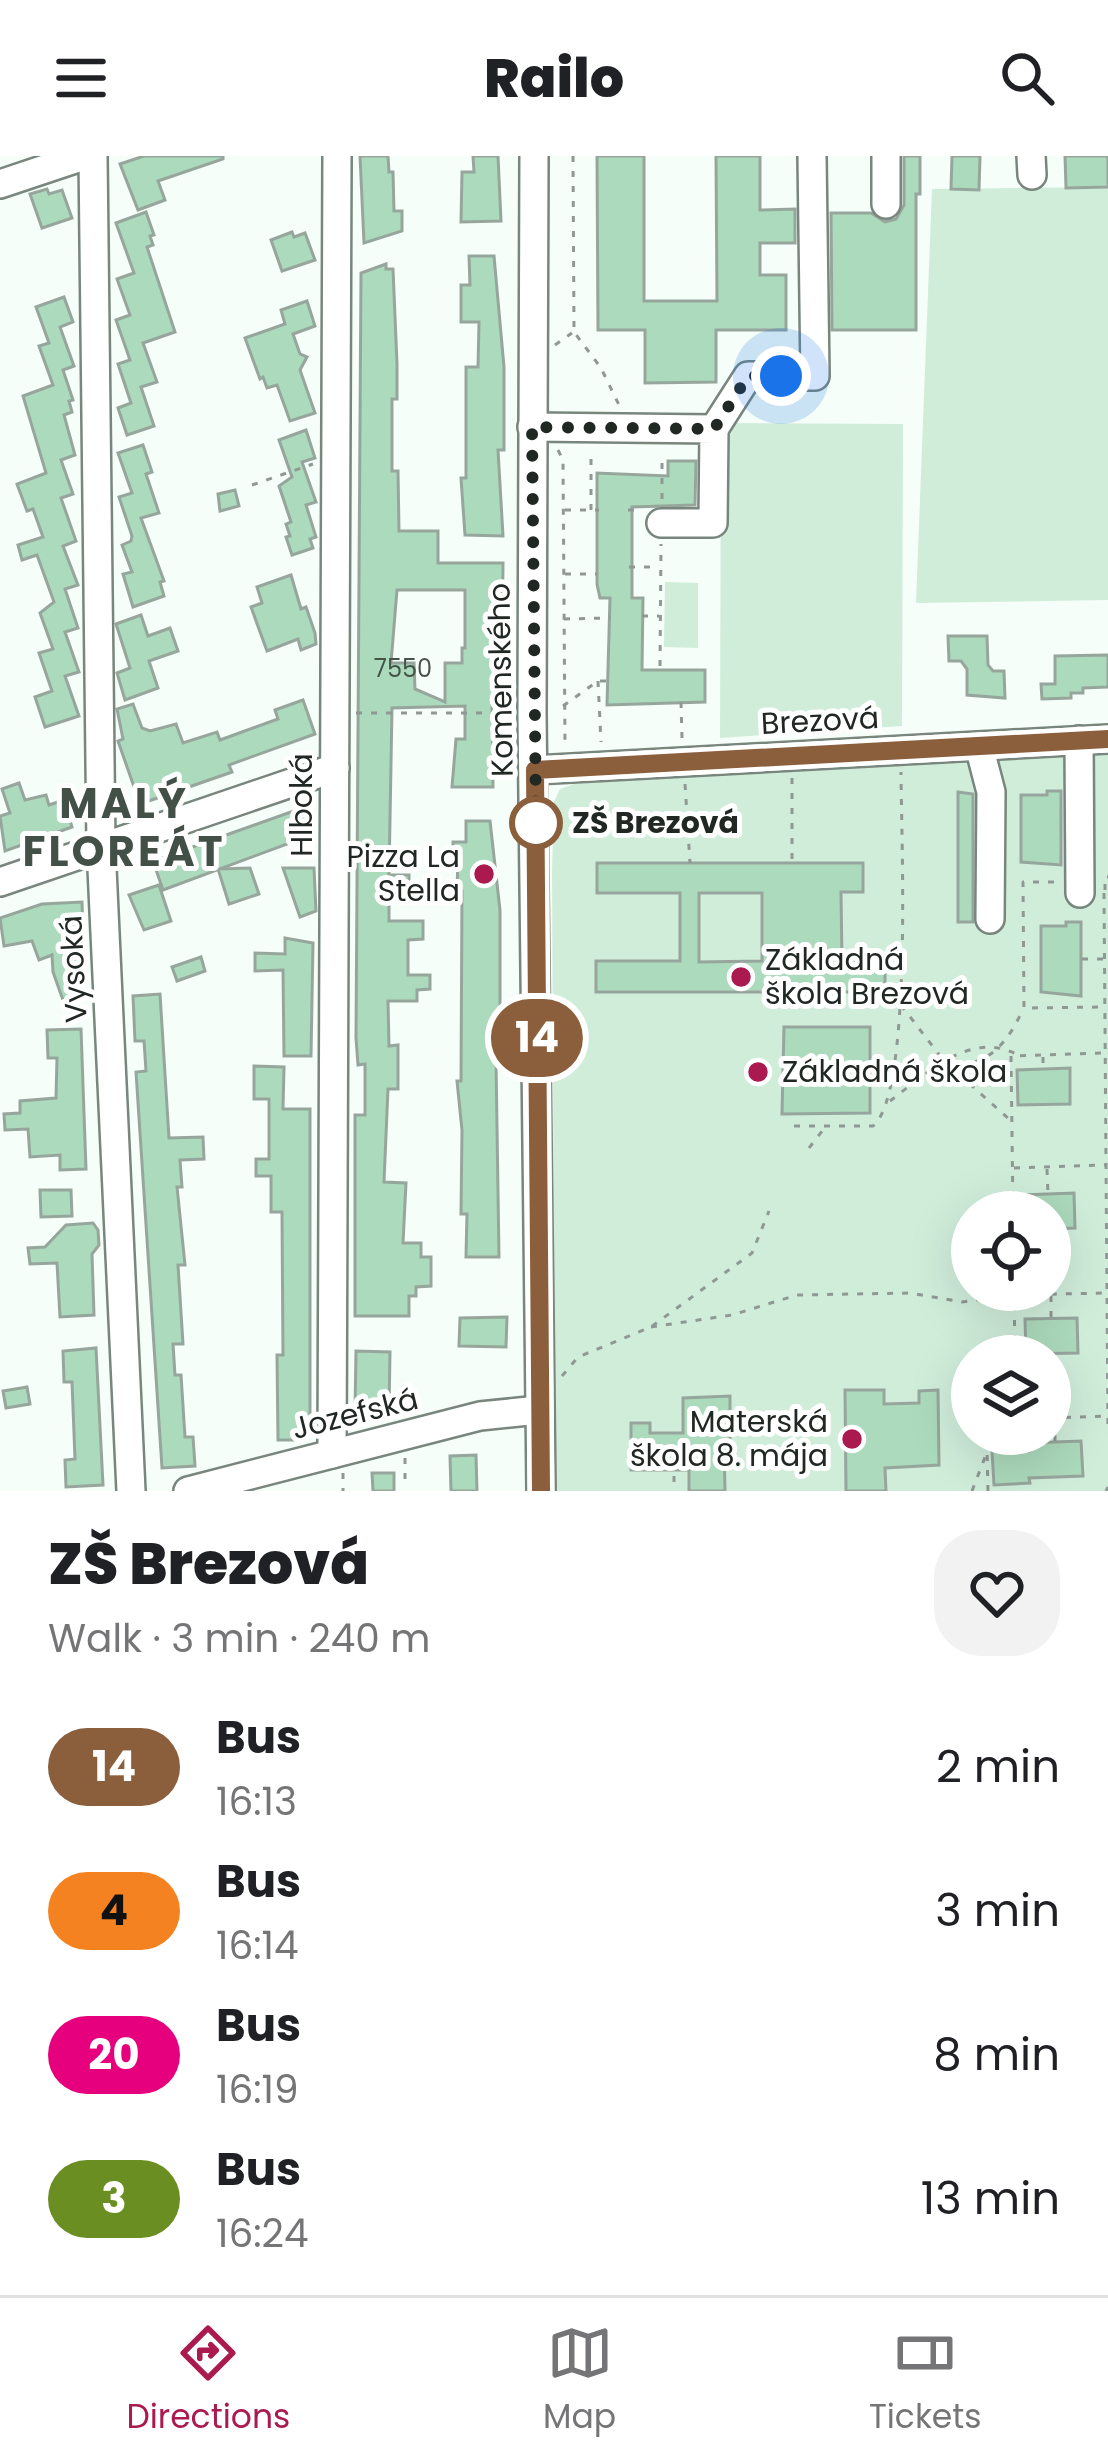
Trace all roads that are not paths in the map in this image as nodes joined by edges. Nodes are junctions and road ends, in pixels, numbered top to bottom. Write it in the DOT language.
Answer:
graph roads {
  1 [pos="88,156"];
  2 [pos="337,156"];
  3 [pos="533,156"];
  4 [pos="812,156"];
  5 [pos="886,156"];
  6 [pos="0,184"];
  7 [pos="886,204"];
  8 [pos="542,427"];
  9 [pos="714,429"];
  10 [pos="662,523"];
  11 [pos="1108,739"];
  12 [pos="1079,740"];
  13 [pos="980,746"];
  14 [pos="335,768"];
  15 [pos="535,770"];
  16 [pos="101,848"];
  17 [pos="0,882"];
  18 [pos="1093,886"];
  19 [pos="990,919"];
  20 [pos="539,1410"];
  21 [pos="332,1454"];
  22 [pos="130,1491"];
  23 [pos="188,1491"];
  24 [pos="541,1491"];
  1 -- 6 [label="street"];
  1 -- 16 [label="street, Vysoká"];
  2 -- 14 [label="street, Hlboká"];
  3 -- 8 [label="street, Komenského"];
  4 -- 9 [label="street"];
  5 -- 7 [label="street"];
  8 -- 9 [label="street"];
  8 -- 15 [label="street, Komenského"];
  9 -- 10 [label="street"];
  11 -- 12 [label="street, Brezová"];
  12 -- 13 [label="street, Brezová"];
  12 -- 18 [label="street"];
  13 -- 15 [label="street, Brezová"];
  13 -- 19 [label="street"];
  14 -- 16 [label="street"];
  14 -- 21 [label="street, Hlboká"];
  15 -- 20 [label="street, Komenského"];
  16 -- 17 [label="street"];
  16 -- 22 [label="street, Vysoká"];
  20 -- 21 [label="street, Jozefská"];
  20 -- 24 [label="street, Komenského"];
  21 -- 23 [label="street, Jozefská"];
}
